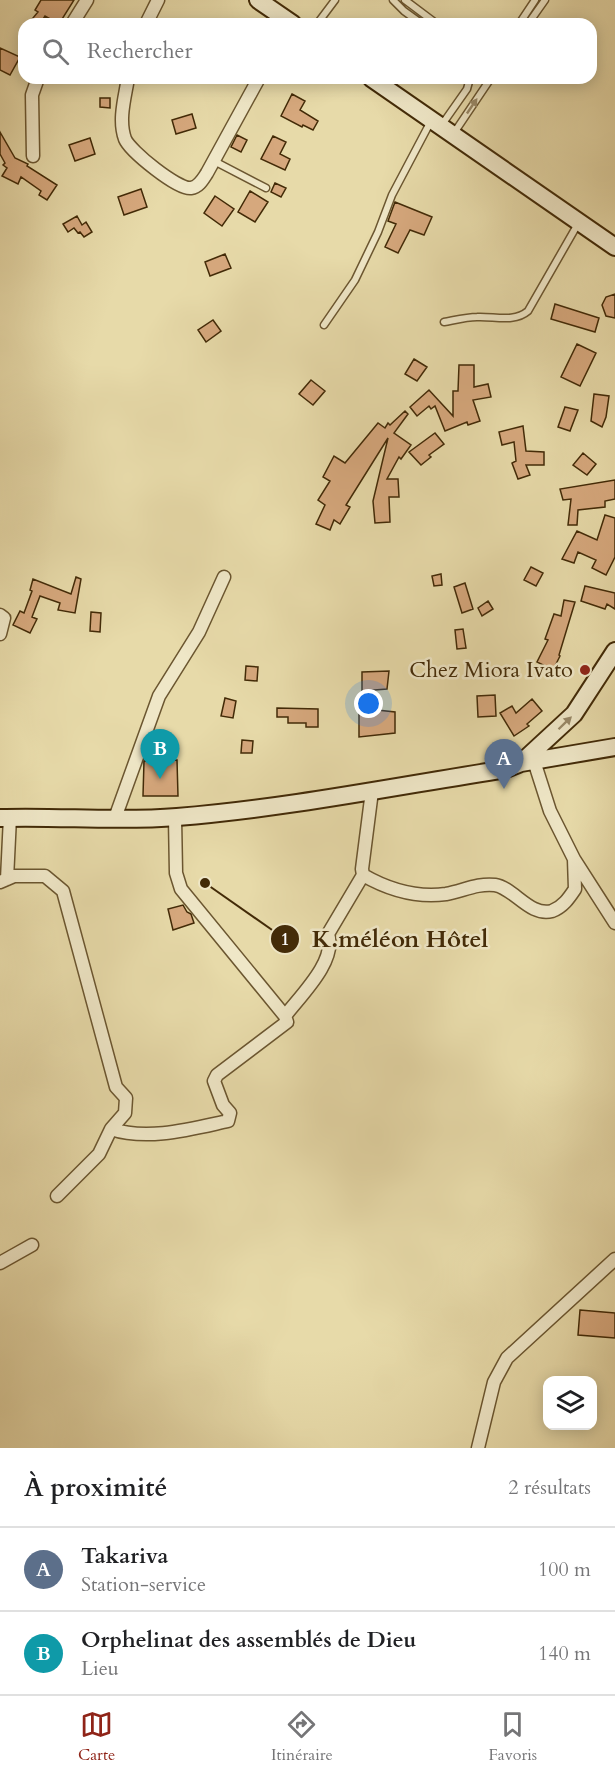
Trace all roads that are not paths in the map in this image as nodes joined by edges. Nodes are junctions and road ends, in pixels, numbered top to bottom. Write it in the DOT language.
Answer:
graph roads {
  1 [pos="87,0"];
  2 [pos="158,0"];
  3 [pos="258,0"];
  4 [pos="334,0"];
  5 [pos="393,0"];
  6 [pos="405,0"];
  7 [pos="535,0"];
  8 [pos="545,0"];
  9 [pos="76,18"];
  10 [pos="149,18"];
  11 [pos="283,18"];
  12 [pos="321,18"];
  13 [pos="414,18"];
  14 [pos="430,18"];
  15 [pos="523,18"];
  16 [pos="532,18"];
  17 [pos="36,84"];
  18 [pos="127,84"];
  19 [pos="256,84"];
  20 [pos="380,84"];
  21 [pos="468,84"];
  22 [pos="485,84"];
  23 [pos="442,126"];
  24 [pos="33,156"];
  25 [pos="214,161"];
  26 [pos="266,188"];
  27 [pos="579,221"];
  28 [pos="615,247"];
  29 [pos="444,322"];
  30 [pos="324,325"];
  31 [pos="224,577"];
  32 [pos="0,615"];
  33 [pos="0,633"];
  34 [pos="615,651"];
  35 [pos="615,747"];
  36 [pos="528,762"];
  37 [pos="372,791"];
  38 [pos="5,817"];
  39 [pos="115,818"];
  40 [pos="175,818"];
  41 [pos="574,859"];
  42 [pos="363,875"];
  43 [pos="3,880"];
  44 [pos="615,923"];
  45 [pos="285,1016"];
  46 [pos="111,1129"];
  47 [pos="57,1196"];
  48 [pos="32,1245"];
  49 [pos="615,1258"];
  50 [pos="0,1263"];
  51 [pos="478,1448"];
  1 -- 9 [label="street"];
  2 -- 10 [label="street"];
  3 -- 11 [label="street"];
  4 -- 12 [label="lane"];
  5 -- 13 [label="lane"];
  6 -- 14 [label="lane"];
  7 -- 15 [label="lane"];
  8 -- 16 [label="lane"];
  17 -- 24 [label="street"];
  18 -- 25 [label="street"];
  19 -- 25 [label="street"];
  20 -- 23 [label="street"];
  21 -- 23 [label="lane"];
  23 -- 22 [label="lane, one-way"];
  23 -- 27 [label="street"];
  23 -- 30 [label="lane"];
  25 -- 26 [label="lane"];
  27 -- 28 [label="street"];
  27 -- 29 [label="lane"];
  31 -- 39 [label="street"];
  32 -- 33 [label="street"];
  36 -- 34 [label="street, one-way"];
  35 -- 36 [label="street"];
  36 -- 37 [label="street"];
  36 -- 41 [label="street"];
  37 -- 40 [label="street"];
  37 -- 42 [label="street"];
  38 -- 39 [label="street"];
  38 -- 43 [label="street"];
  39 -- 40 [label="street"];
  40 -- 45 [label="street"];
  41 -- 42 [label="street"];
  41 -- 44 [label="street"];
  42 -- 45 [label="street"];
  43 -- 46 [label="street"];
  45 -- 46 [label="street"];
  46 -- 47 [label="street"];
  48 -- 50 [label="street"];
  49 -- 51 [label="street"];
}
